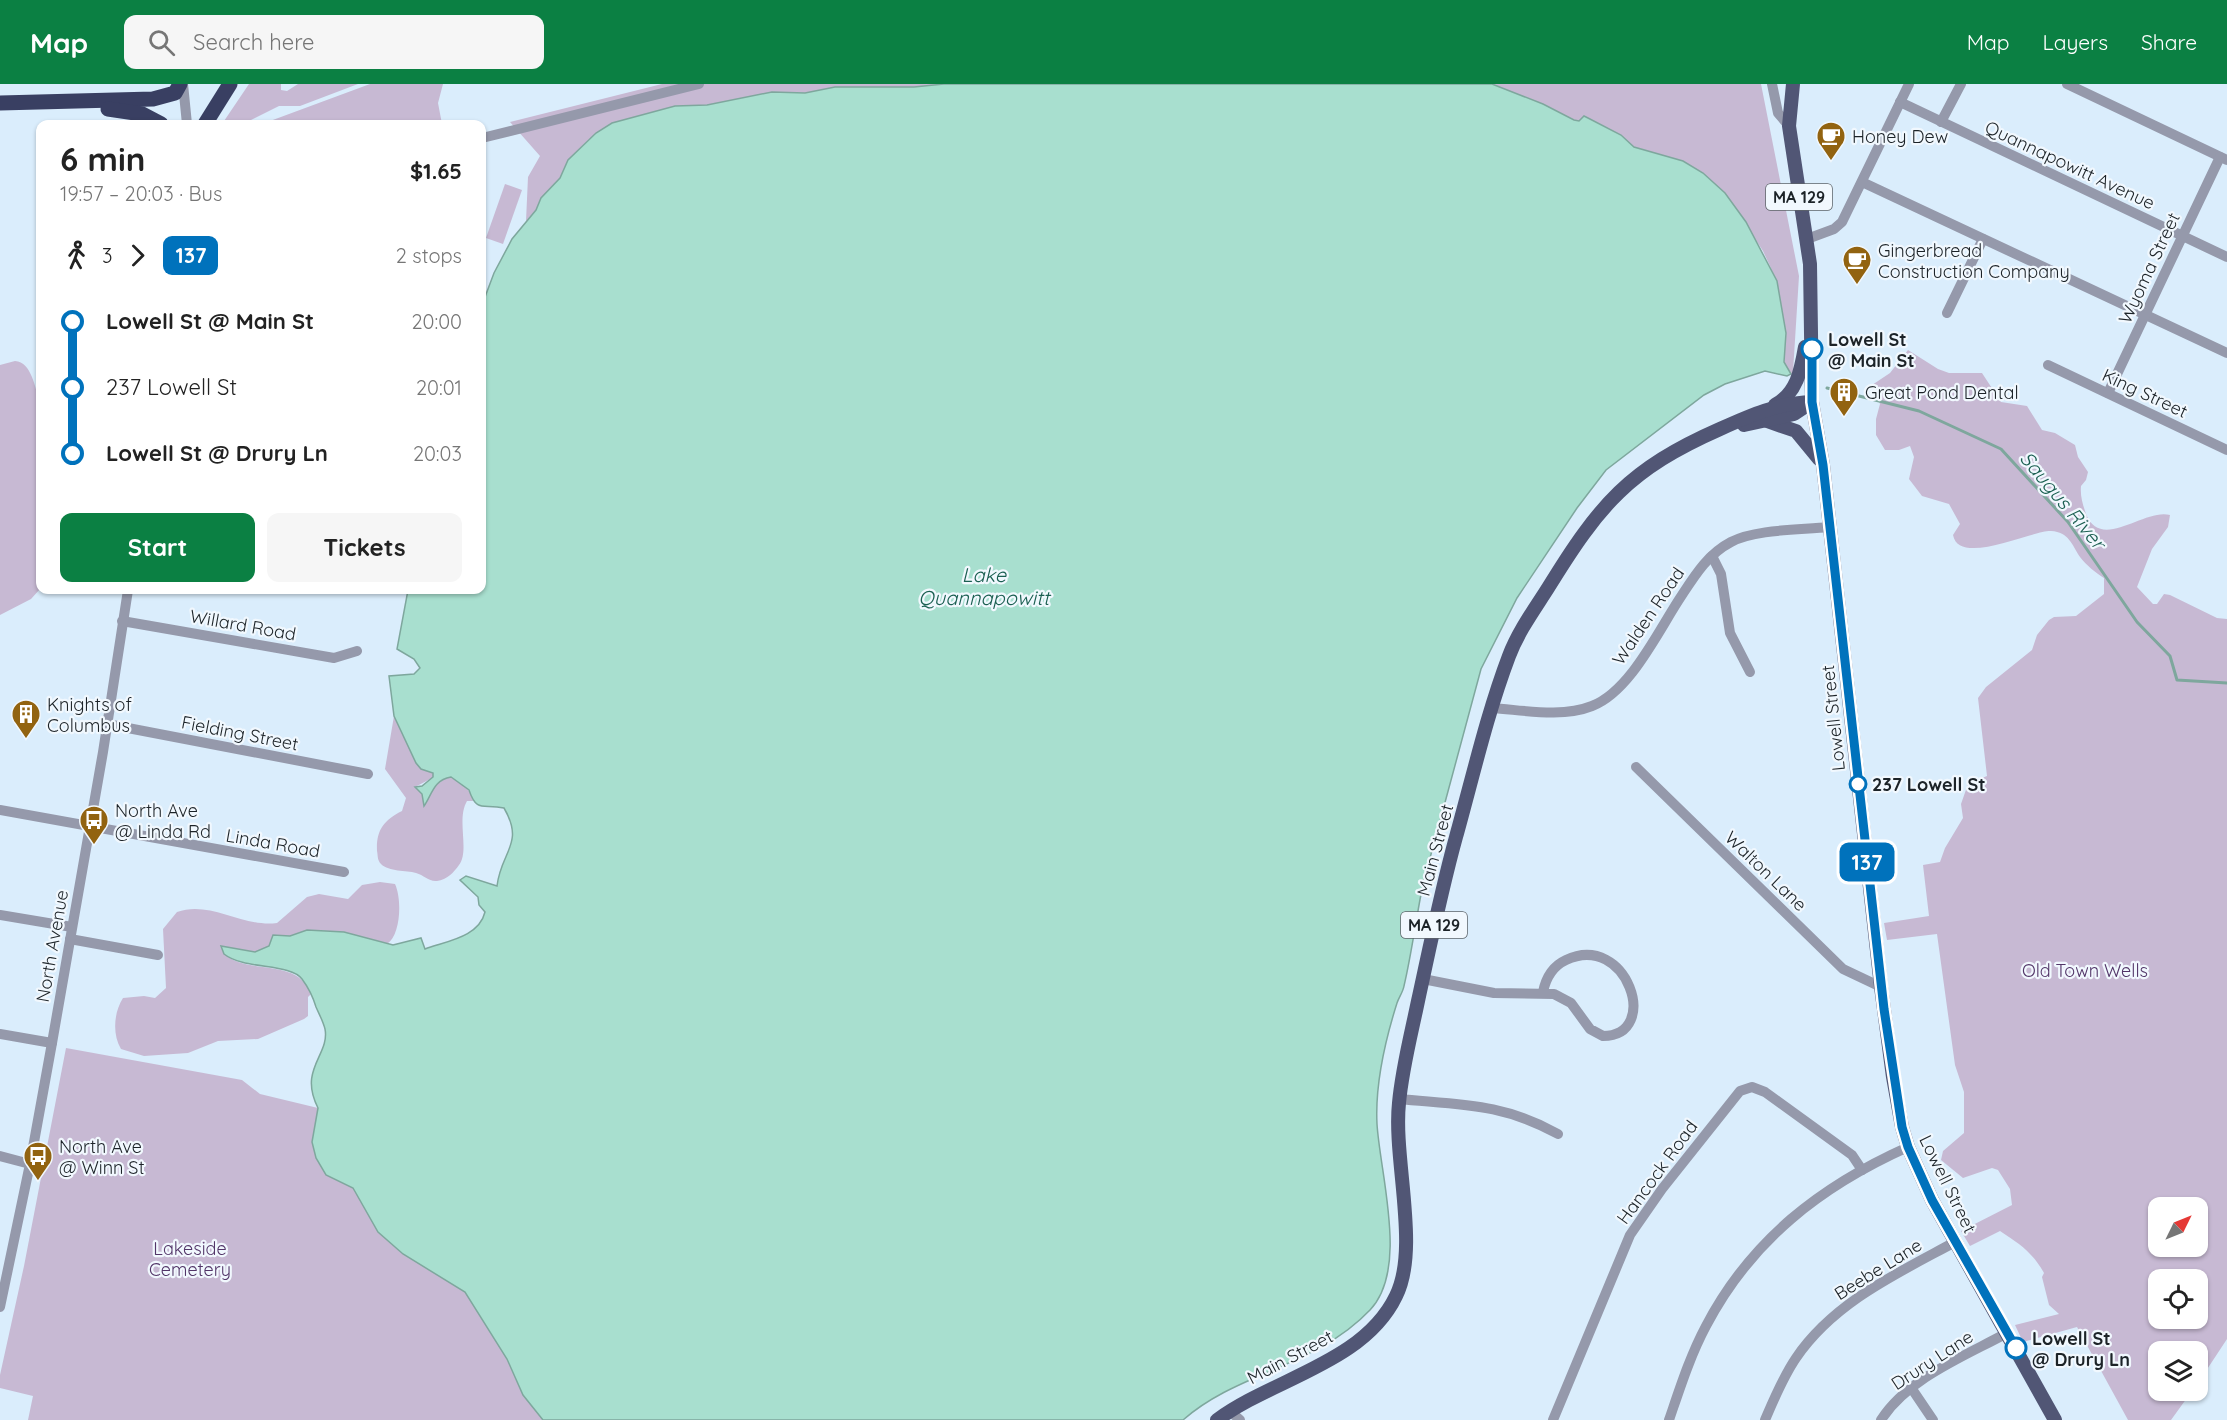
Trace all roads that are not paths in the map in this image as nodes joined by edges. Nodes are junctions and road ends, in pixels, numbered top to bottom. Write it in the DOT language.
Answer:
graph roads {
  1 [pos="182,84"];
  2 [pos="230,84"];
  3 [pos="699,84"];
  4 [pos="1772,84"];
  5 [pos="1792,84"];
  6 [pos="1909,84"];
  7 [pos="1961,84"];
  8 [pos="2067,84"];
  9 [pos="1900,102"];
  10 [pos="0,103"];
  11 [pos="60,104"];
  12 [pos="153,120"];
  13 [pos="186,120"];
  14 [pos="207,120"];
  15 [pos="1941,122"];
  16 [pos="1789,126"];
  17 [pos="486,137"];
  18 [pos="2223,158"];
  19 [pos="1862,182"];
  20 [pos="2182,236"];
  21 [pos="1807,239"];
  22 [pos="1983,239"];
  23 [pos="2227,257"];
  24 [pos="1811,309"];
  25 [pos="1947,313"];
  26 [pos="2145,316"];
  27 [pos="2227,353"];
  28 [pos="2048,365"];
  29 [pos="2108,393"];
  30 [pos="1812,402"];
  31 [pos="1774,406"];
  32 [pos="1765,421"];
  33 [pos="1720,429"];
  34 [pos="2227,450"];
  35 [pos="1823,465"];
  36 [pos="1829,527"];
  37 [pos="1712,556"];
  38 [pos="127,594"];
  39 [pos="123,621"];
  40 [pos="357,651"];
  41 [pos="1750,672"];
  42 [pos="1492,708"];
  43 [pos="107,724"];
  44 [pos="1636,767"];
  45 [pos="368,774"];
  46 [pos="0,810"];
  47 [pos="90,827"];
  48 [pos="344,872"];
  49 [pos="0,915"];
  50 [pos="72,927"];
  51 [pos="70,939"];
  52 [pos="158,955"];
  53 [pos="1423,979"];
  54 [pos="1881,987"];
  55 [pos="1543,992"];
  56 [pos="0,1034"];
  57 [pos="52,1043"];
  58 [pos="1399,1099"];
  59 [pos="1558,1134"];
  60 [pos="1908,1147"];
  61 [pos="0,1156"];
  62 [pos="30,1164"];
  63 [pos="1862,1170"];
  64 [pos="1955,1242"];
  65 [pos="0,1307"];
  66 [pos="2007,1333"];
  67 [pos="1912,1389"];
  68 [pos="1235,1415"];
  69 [pos="1217,1420"];
  70 [pos="1553,1420"];
  71 [pos="1669,1420"];
  72 [pos="1765,1420"];
  73 [pos="1881,1420"];
  74 [pos="1933,1420"];
  75 [pos="2055,1420"];
  1 -- 11 [label="highway"];
  1 -- 13 [label="street"];
  2 -- 14 [label="highway"];
  3 -- 17 [label="street"];
  4 -- 16 [label="street"];
  5 -- 16 [label="main road, Lowell Street / MA 129"];
  6 -- 9 [label="street"];
  7 -- 15 [label="street"];
  8 -- 18 [label="street"];
  9 -- 15 [label="street, Quannapowitt Avenue"];
  9 -- 19 [label="street"];
  10 -- 11 [label="highway"];
  11 -- 12 [label="highway"];
  15 -- 20 [label="street, Quannapowitt Avenue"];
  16 -- 21 [label="main road, Lowell Street / MA 129"];
  18 -- 20 [label="street, Wyoma Street"];
  19 -- 21 [label="street"];
  19 -- 22 [label="street"];
  20 -- 23 [label="street, Quannapowitt Avenue"];
  20 -- 26 [label="street, Wyoma Street"];
  21 -- 24 [label="main road, Lowell Street / MA 129"];
  22 -- 25 [label="street"];
  22 -- 26 [label="street"];
  24 -- 30 [label="main road, Lowell Street / MA 129"];
  24 -- 31 [label="main road, MA 129"];
  26 -- 27 [label="street"];
  26 -- 29 [label="street, Wyoma Street"];
  28 -- 29 [label="street, King Street"];
  29 -- 34 [label="street, King Street"];
  30 -- 31 [label="main road, Main Street"];
  30 -- 32 [label="main road, Main Street / MA 129"];
  30 -- 35 [label="main road, Lowell Street"];
  31 -- 33 [label="main road, Main Street / MA 129"];
  32 -- 33 [label="main road, Main Street / MA 129"];
  32 -- 35 [label="main road"];
  33 -- 42 [label="main road, Main Street / MA 129"];
  35 -- 36 [label="main road, Lowell Street"];
  36 -- 37 [label="street, Walden Road"];
  36 -- 54 [label="main road, Lowell Street"];
  37 -- 41 [label="street"];
  37 -- 42 [label="street, Walden Road"];
  38 -- 39 [label="street, North Avenue"];
  39 -- 40 [label="street, Willard Road"];
  39 -- 43 [label="street, North Avenue"];
  42 -- 53 [label="main road, Main Street / MA 129"];
  43 -- 45 [label="street, Fielding Street"];
  43 -- 47 [label="street, North Avenue"];
  44 -- 54 [label="street, Walton Lane"];
  46 -- 47 [label="street, Linda Road"];
  47 -- 48 [label="street, Linda Road"];
  47 -- 50 [label="street, North Avenue"];
  49 -- 50 [label="street"];
  50 -- 51 [label="street, North Avenue"];
  51 -- 52 [label="street"];
  51 -- 57 [label="street, North Avenue"];
  53 -- 55 [label="street"];
  53 -- 58 [label="main road, Main Street / MA 129"];
  54 -- 60 [label="main road, Lowell Street"];
  55 -- 55 [label="street"];
  56 -- 57 [label="street"];
  57 -- 62 [label="street, North Avenue"];
  58 -- 59 [label="street"];
  58 -- 68 [label="main road, Main Street / MA 129"];
  60 -- 63 [label="street"];
  60 -- 64 [label="main road, Lowell Street"];
  61 -- 62 [label="street"];
  62 -- 65 [label="street, North Avenue"];
  63 -- 70 [label="street, Hancock Road"];
  63 -- 71 [label="street"];
  64 -- 66 [label="main road, Lowell Street"];
  64 -- 72 [label="street, Beebe Lane"];
  66 -- 67 [label="street, Drury Lane"];
  66 -- 75 [label="main road, Lowell Street"];
  67 -- 73 [label="street, Drury Lane"];
  67 -- 74 [label="street"];
  68 -- 69 [label="main road, Main Street / MA 129"];
}
